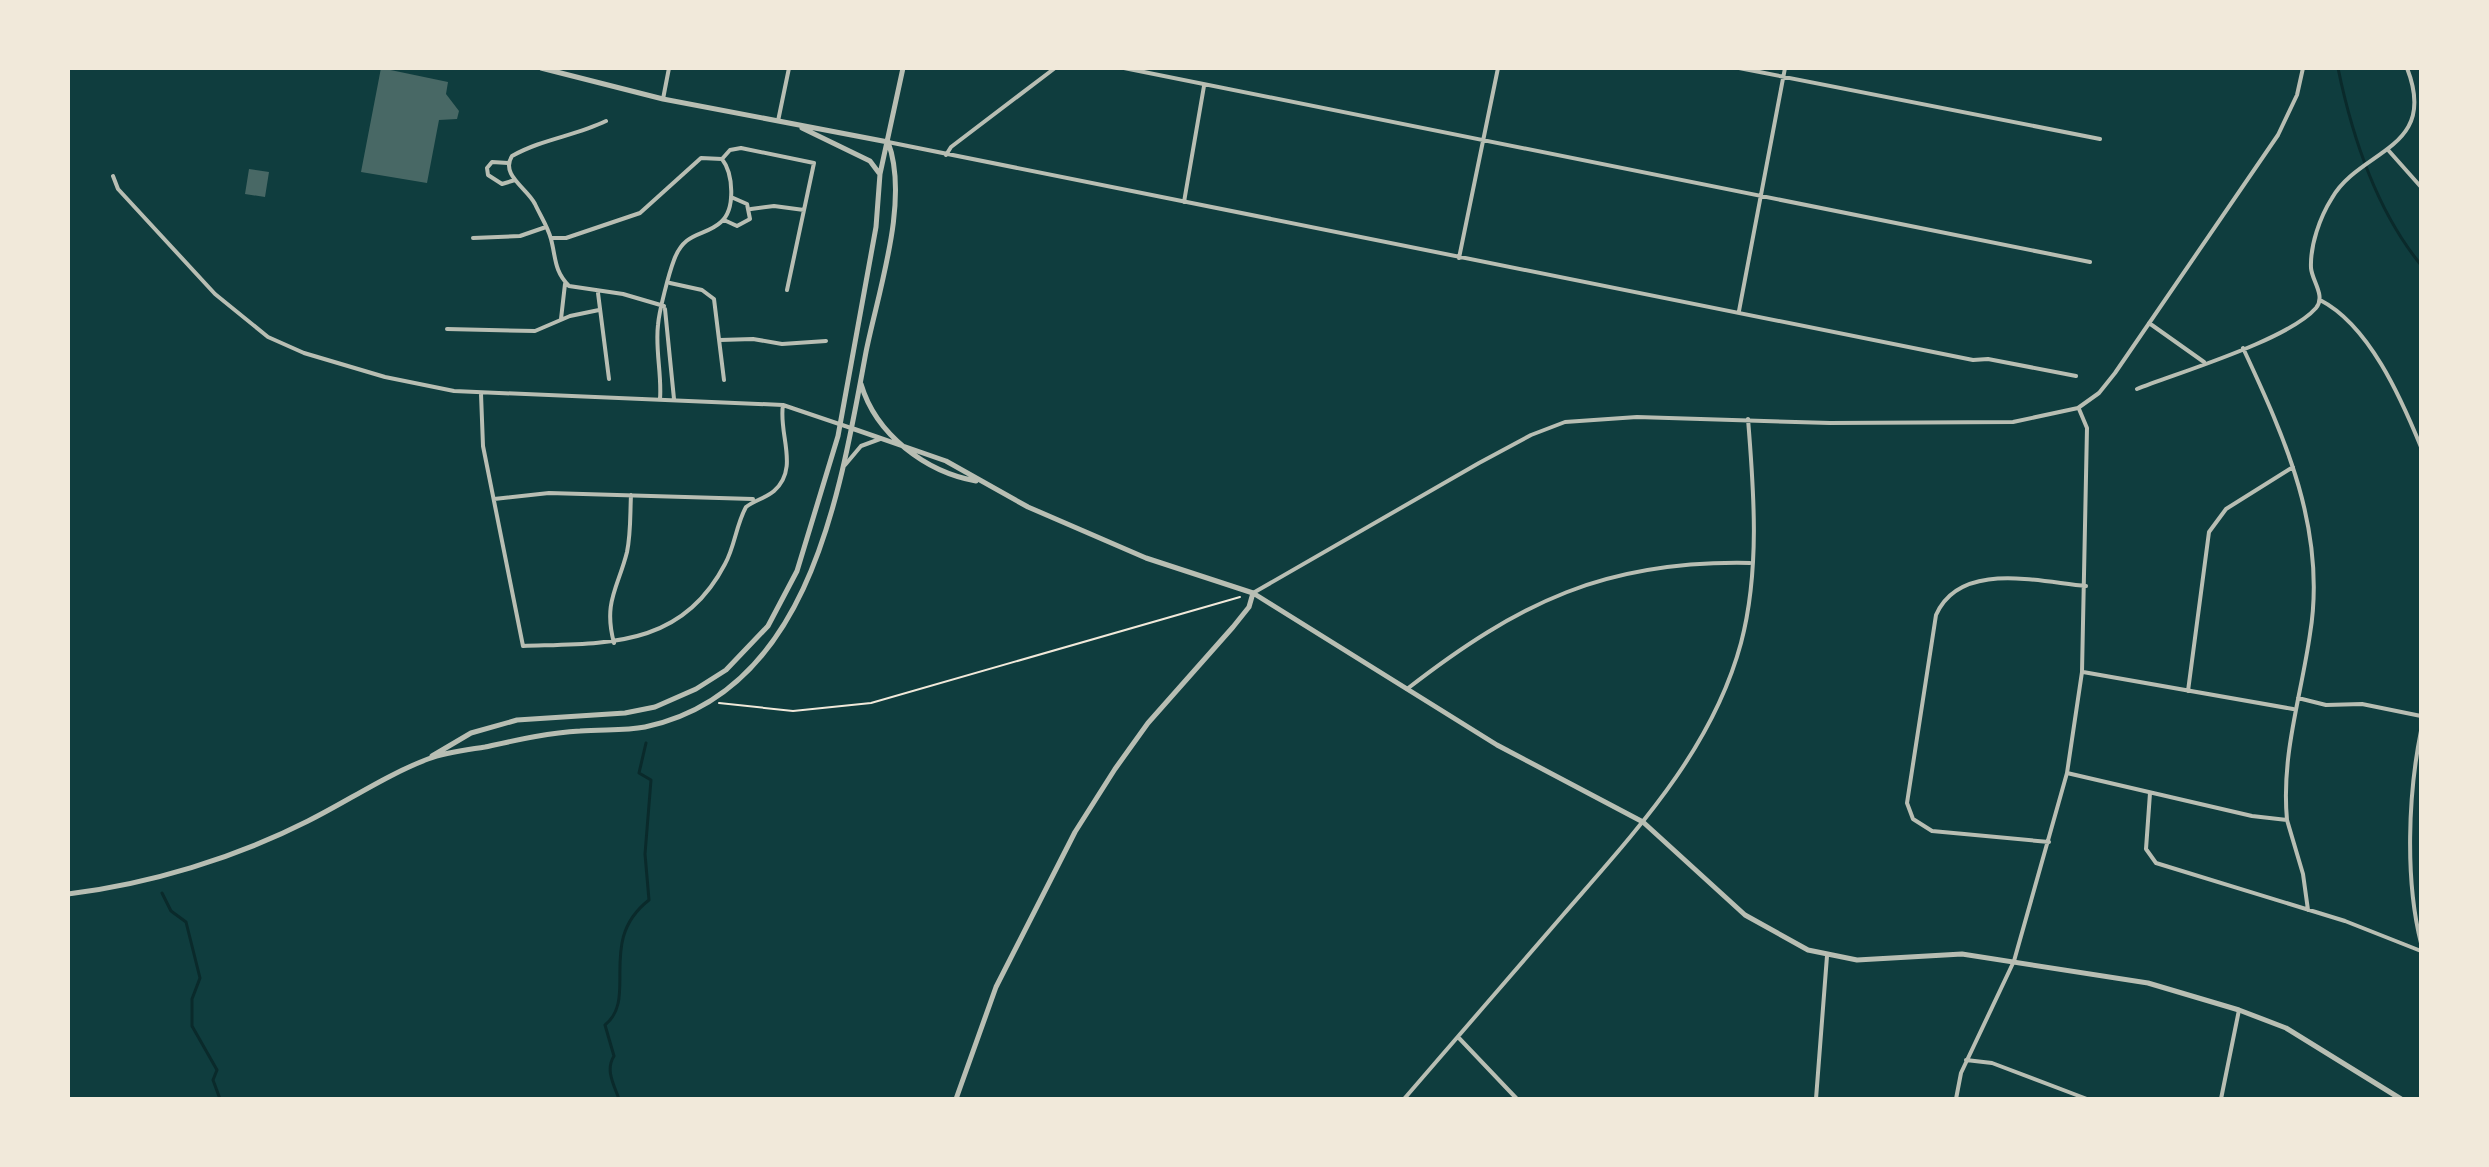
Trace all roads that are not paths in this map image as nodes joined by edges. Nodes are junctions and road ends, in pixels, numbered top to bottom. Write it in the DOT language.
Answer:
graph roads {
  1 [pos="541,68"];
  2 [pos="669,68"];
  3 [pos="789,68"];
  4 [pos="903,68"];
  5 [pos="1055,68"];
  6 [pos="1124,68"];
  7 [pos="1498,68"];
  8 [pos="1739,68"];
  9 [pos="1785,68"];
  10 [pos="2303,68"];
  11 [pos="2407,68"];
  12 [pos="1784,77"];
  13 [pos="1205,85"];
  14 [pos="663,99"];
  15 [pos="606,121"];
  16 [pos="778,121"];
  17 [pos="798,125"];
  18 [pos="1484,139"];
  19 [pos="2100,139"];
  20 [pos="888,142"];
  21 [pos="2389,151"];
  22 [pos="946,155"];
  23 [pos="722,159"];
  24 [pos="508,163"];
  25 [pos="880,174"];
  26 [pos="113,176"];
  27 [pos="515,180"];
  28 [pos="2421,187"];
  29 [pos="1762,194"];
  30 [pos="731,198"];
  31 [pos="1184,202"];
  32 [pos="750,209"];
  33 [pos="804,210"];
  34 [pos="723,219"];
  35 [pos="546,227"];
  36 [pos="473,238"];
  37 [pos="551,238"];
  38 [pos="1459,258"];
  39 [pos="2090,262"];
  40 [pos="564,282"];
  41 [pos="669,283"];
  42 [pos="787,290"];
  43 [pos="598,293"];
  44 [pos="2320,300"];
  45 [pos="664,306"];
  46 [pos="599,310"];
  47 [pos="1739,311"];
  48 [pos="561,320"];
  49 [pos="2149,323"];
  50 [pos="447,329"];
  51 [pos="720,340"];
  52 [pos="826,341"];
  53 [pos="2243,348"];
  54 [pos="2204,362"];
  55 [pos="2076,376"];
  56 [pos="609,379"];
  57 [pos="724,380"];
  58 [pos="860,381"];
  59 [pos="2137,389"];
  60 [pos="481,394"];
  61 [pos="660,399"];
  62 [pos="674,399"];
  63 [pos="783,405"];
  64 [pos="2078,408"];
  65 [pos="1748,419"];
  66 [pos="840,425"];
  67 [pos="851,428"];
  68 [pos="880,439"];
  69 [pos="2421,447"];
  70 [pos="910,450"];
  71 [pos="2293,467"];
  72 [pos="843,471"];
  73 [pos="981,482"];
  74 [pos="631,495"];
  75 [pos="494,499"];
  76 [pos="755,499"];
  77 [pos="1751,563"];
  78 [pos="2086,586"];
  79 [pos="1253,593"];
  80 [pos="614,643"];
  81 [pos="2082,672"];
  82 [pos="1405,690"];
  83 [pos="2188,691"];
  84 [pos="2297,697"];
  85 [pos="2293,709"];
  86 [pos="2421,716"];
  87 [pos="2421,731"];
  88 [pos="430,758"];
  89 [pos="2067,773"];
  90 [pos="2150,793"];
  91 [pos="2287,820"];
  92 [pos="1643,822"];
  93 [pos="2049,842"];
  94 [pos="2421,890"];
  95 [pos="2414,891"];
  96 [pos="68,894"];
  97 [pos="2308,910"];
  98 [pos="2421,943"];
  99 [pos="2421,951"];
  100 [pos="1827,956"];
  101 [pos="2014,961"];
  102 [pos="2239,1010"];
  103 [pos="1458,1037"];
  104 [pos="1966,1060"];
  105 [pos="956,1099"];
  106 [pos="1404,1099"];
  107 [pos="1517,1099"];
  108 [pos="1816,1099"];
  109 [pos="1956,1099"];
  110 [pos="2087,1099"];
  111 [pos="2221,1099"];
  112 [pos="2401,1099"];
  1 -- 14 [label="street"];
  2 -- 14 [label="street"];
  3 -- 16 [label="street"];
  4 -- 20 [label="street"];
  5 -- 22 [label="street"];
  6 -- 13 [label="street"];
  7 -- 18 [label="street"];
  8 -- 12 [label="street"];
  9 -- 12 [label="street"];
  10 -- 49 [label="street"];
  11 -- 21 [label="street"];
  12 -- 19 [label="street"];
  12 -- 29 [label="street"];
  13 -- 18 [label="street"];
  13 -- 31 [label="street"];
  14 -- 16 [label="street"];
  15 -- 24 [label="street"];
  16 -- 17 [label="street"];
  17 -- 20 [label="street"];
  17 -- 25 [label="street"];
  18 -- 29 [label="street"];
  18 -- 38 [label="street"];
  20 -- 22 [label="street"];
  20 -- 25 [label="street"];
  20 -- 58 [label="street"];
  21 -- 28 [label="street"];
  21 -- 44 [label="street"];
  22 -- 31 [label="street"];
  23 -- 30 [label="street"];
  23 -- 33 [label="street"];
  23 -- 37 [label="street"];
  24 -- 27 [label="street"];
  24 -- 27 [label="street"];
  25 -- 66 [label="street"];
  26 -- 60 [label="street"];
  27 -- 35 [label="street"];
  29 -- 39 [label="street"];
  29 -- 47 [label="street"];
  30 -- 32 [label="street"];
  30 -- 34 [label="street"];
  31 -- 38 [label="street"];
  32 -- 33 [label="street"];
  32 -- 34 [label="street"];
  33 -- 42 [label="street"];
  34 -- 41 [label="street"];
  35 -- 36 [label="street"];
  35 -- 37 [label="street"];
  37 -- 40 [label="street"];
  38 -- 47 [label="street"];
  40 -- 43 [label="street"];
  40 -- 48 [label="street"];
  41 -- 45 [label="street"];
  41 -- 51 [label="street"];
  43 -- 45 [label="street"];
  43 -- 46 [label="street"];
  44 -- 53 [label="street"];
  44 -- 69 [label="street"];
  45 -- 61 [label="street"];
  45 -- 62 [label="street"];
  46 -- 48 [label="street"];
  46 -- 56 [label="street"];
  47 -- 55 [label="street"];
  48 -- 50 [label="street"];
  49 -- 54 [label="street"];
  49 -- 64 [label="street"];
  51 -- 52 [label="street"];
  51 -- 57 [label="street"];
  53 -- 54 [label="street"];
  53 -- 71 [label="street"];
  54 -- 59 [label="street"];
  58 -- 67 [label="street"];
  58 -- 70 [label="street"];
  60 -- 61 [label="street"];
  60 -- 75 [label="street"];
  61 -- 62 [label="street"];
  62 -- 63 [label="street"];
  63 -- 66 [label="street"];
  63 -- 76 [label="street"];
  64 -- 65 [label="street"];
  64 -- 78 [label="street"];
  65 -- 77 [label="street"];
  65 -- 79 [label="street"];
  66 -- 67 [label="street"];
  66 -- 88 [label="street"];
  67 -- 68 [label="street"];
  67 -- 72 [label="street"];
  68 -- 70 [label="street"];
  68 -- 72 [label="street"];
  70 -- 73 [label="street"];
  70 -- 73 [label="street"];
  71 -- 83 [label="street"];
  71 -- 84 [label="street"];
  72 -- 88 [label="street"];
  73 -- 79 [label="street"];
  74 -- 75 [label="street"];
  74 -- 76 [label="street"];
  74 -- 80 [label="street"];
  75 -- 80 [label="street"];
  76 -- 80 [label="street"];
  77 -- 82 [label="street"];
  77 -- 92 [label="street"];
  78 -- 81 [label="street"];
  78 -- 93 [label="street"];
  79 -- 82 [label="street"];
  79 -- 105 [label="street"];
  81 -- 83 [label="street"];
  81 -- 89 [label="street"];
  82 -- 92 [label="street"];
  83 -- 85 [label="street"];
  84 -- 85 [label="street"];
  84 -- 86 [label="street"];
  85 -- 91 [label="street"];
  87 -- 95 [label="street"];
  88 -- 96 [label="street"];
  89 -- 90 [label="street"];
  89 -- 93 [label="street"];
  90 -- 91 [label="street"];
  90 -- 97 [label="street"];
  91 -- 97 [label="street"];
  92 -- 100 [label="street"];
  92 -- 103 [label="street"];
  93 -- 101 [label="street"];
  94 -- 95 [label="street"];
  95 -- 98 [label="street"];
  97 -- 99 [label="street"];
  100 -- 101 [label="street"];
  100 -- 108 [label="street"];
  101 -- 102 [label="street"];
  101 -- 104 [label="street"];
  102 -- 111 [label="street"];
  102 -- 112 [label="street"];
  103 -- 106 [label="street"];
  103 -- 107 [label="street"];
  104 -- 109 [label="street"];
  104 -- 110 [label="street"];
}
